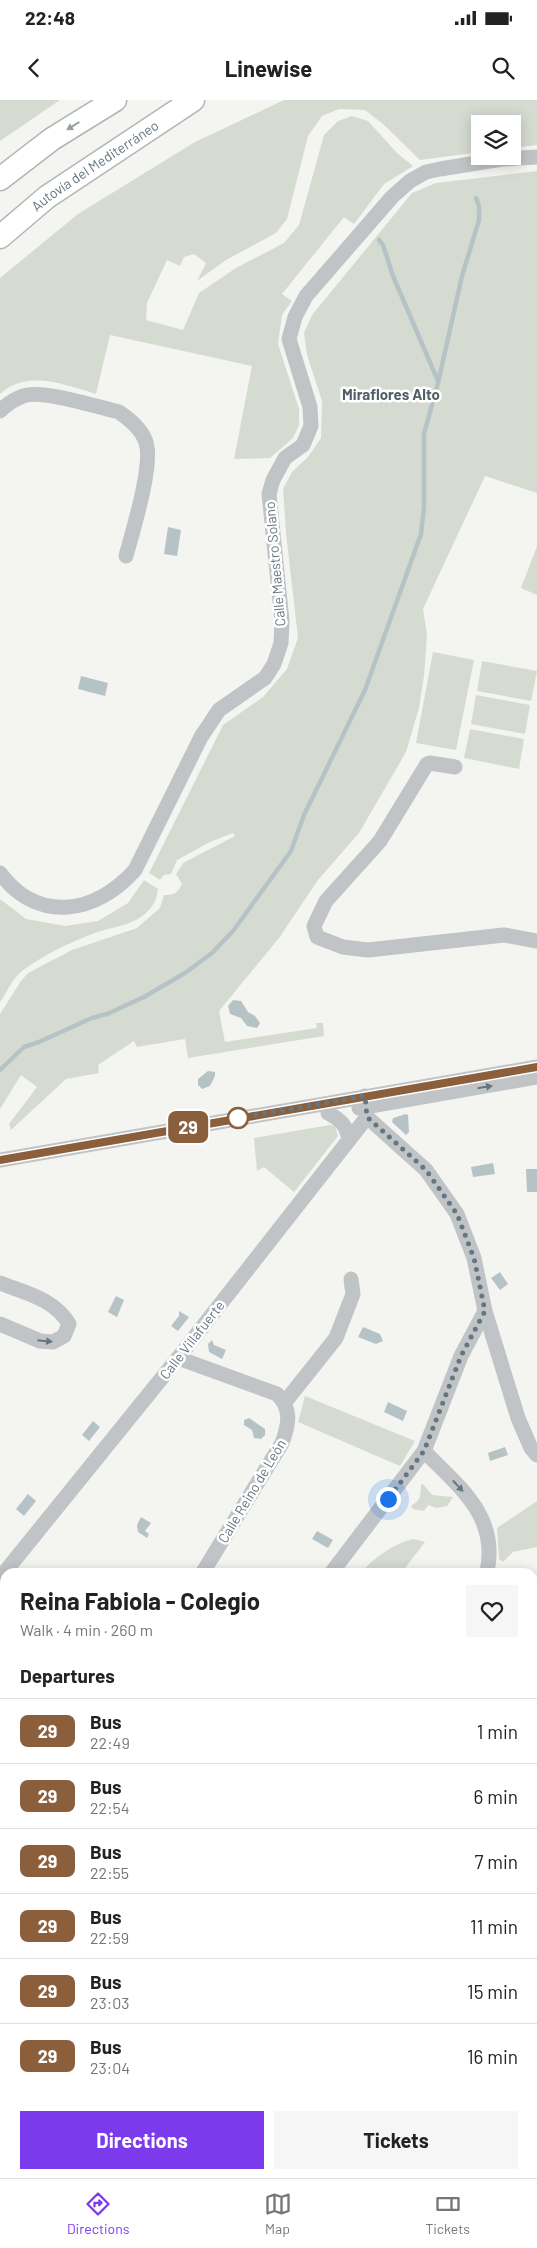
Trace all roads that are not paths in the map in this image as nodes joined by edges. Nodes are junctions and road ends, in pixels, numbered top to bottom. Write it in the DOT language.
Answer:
graph roads {
  1 [pos="115,100"];
  2 [pos="194,100"];
  3 [pos="537,157"];
  4 [pos="0,179"];
  5 [pos="0,237"];
  6 [pos="0,411"];
  7 [pos="126,556"];
  8 [pos="454,767"];
  9 [pos="0,873"];
  10 [pos="537,941"];
  11 [pos="535,1074"];
  12 [pos="367,1106"];
  13 [pos="328,1113"];
  14 [pos="349,1139"];
  15 [pos="0,1160"];
  16 [pos="0,1169"];
  17 [pos="351,1278"];
  18 [pos="0,1283"];
  19 [pos="485,1311"];
  20 [pos="0,1324"];
  21 [pos="178,1358"];
  22 [pos="285,1402"];
  23 [pos="424,1451"];
  24 [pos="537,1456"];
  25 [pos="8,1568"];
  26 [pos="204,1568"];
  27 [pos="335,1568"];
  28 [pos="487,1568"];
  1 -- 4 [label="highway, one-way"];
  2 -- 5 [label="highway, Autovía del Mediterráneo"];
  3 -- 9 [label="street, Calle Maestro Solano"];
  6 -- 7 [label="street"];
  8 -- 10 [label="street"];
  11 -- 12 [label="street"];
  12 -- 13 [label="street"];
  12 -- 14 [label="street, Calle Villafuerte"];
  12 -- 15 [label="street"];
  12 -- 19 [label="street"];
  13 -- 14 [label="street"];
  13 -- 16 [label="street"];
  14 -- 21 [label="street, Calle Villafuerte"];
  17 -- 22 [label="street"];
  20 -- 18 [label="street, one-way"];
  19 -- 23 [label="street"];
  19 -- 24 [label="street"];
  21 -- 22 [label="street"];
  21 -- 25 [label="street, Calle Villafuerte"];
  22 -- 26 [label="street, Calle Reino de León"];
  23 -- 27 [label="street"];
  23 -- 28 [label="street, one-way"];
}
